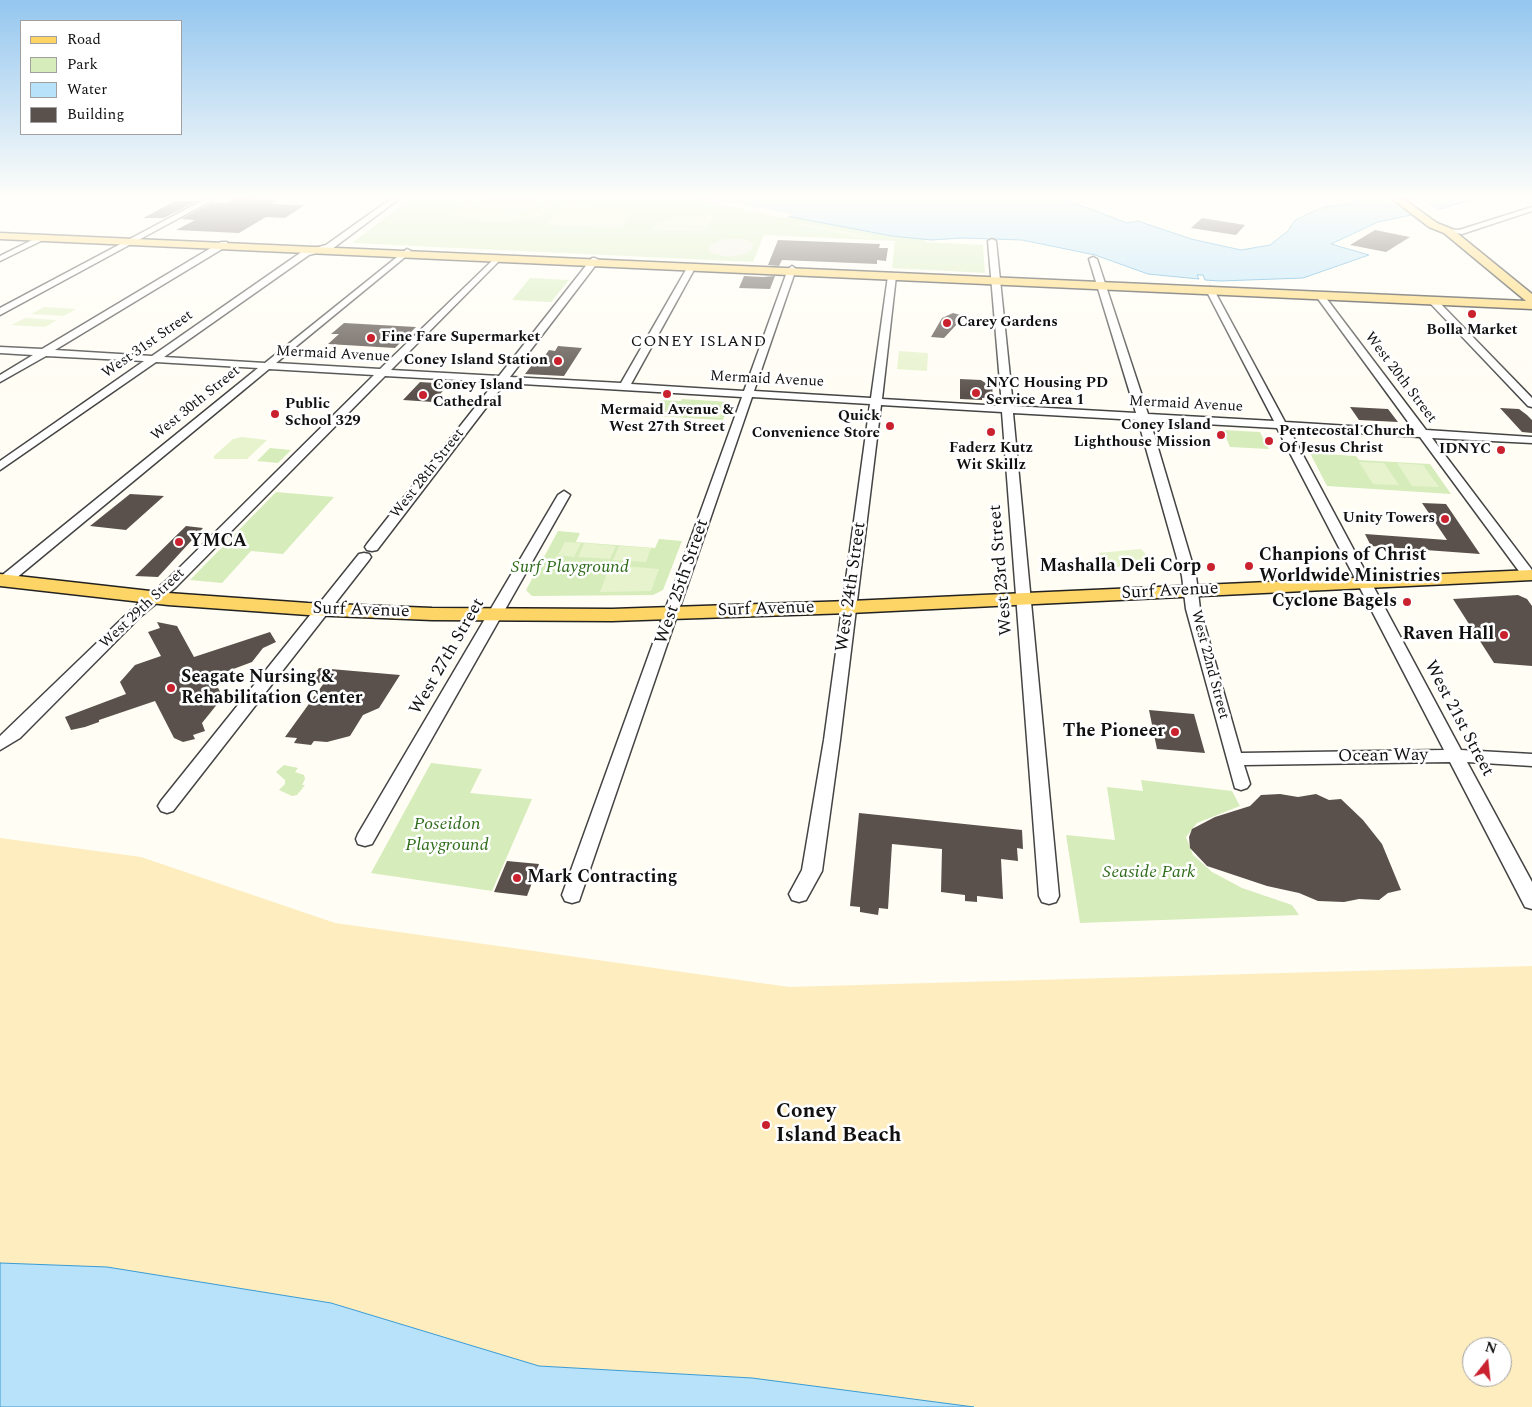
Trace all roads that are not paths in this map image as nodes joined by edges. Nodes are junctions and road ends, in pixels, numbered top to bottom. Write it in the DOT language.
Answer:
graph roads {
  1 [pos="91,264"];
  2 [pos="191,264"];
  3 [pos="292,264"];
  4 [pos="392,264"];
  5 [pos="491,264"];
  6 [pos="593,264"];
  7 [pos="621,264"];
  8 [pos="630,264"];
  9 [pos="994,264"];
  10 [pos="1095,264"];
  11 [pos="1487,264"];
  12 [pos="691,268"];
  13 [pos="791,271"];
  14 [pos="892,276"];
  15 [pos="995,280"];
  16 [pos="1102,285"];
  17 [pos="1210,290"];
  18 [pos="1320,296"];
  19 [pos="1532,300"];
  20 [pos="1433,301"];
  21 [pos="1532,305"];
  22 [pos="0,312"];
  23 [pos="0,350"];
  24 [pos="44,353"];
  25 [pos="154,359"];
  26 [pos="267,366"];
  27 [pos="383,373"];
  28 [pos="0,379"];
  29 [pos="502,380"];
  30 [pos="624,387"];
  31 [pos="748,394"];
  32 [pos="876,402"];
  33 [pos="1532,404"];
  34 [pos="1007,409"];
  35 [pos="1143,417"];
  36 [pos="1281,426"];
  37 [pos="1423,434"];
  38 [pos="1532,440"];
  39 [pos="0,466"];
  40 [pos="564,495"];
  41 [pos="1531,575"];
  42 [pos="2,581"];
  43 [pos="1365,583"];
  44 [pos="1191,590"];
  45 [pos="155,598"];
  46 [pos="1025,599"];
  47 [pos="850,607"];
  48 [pos="322,609"];
  49 [pos="494,614"];
  50 [pos="673,614"];
  51 [pos="0,744"];
  52 [pos="1455,756"];
  53 [pos="1234,759"];
  54 [pos="1532,760"];
  55 [pos="1241,784"];
  56 [pos="167,806"];
  57 [pos="366,839"];
  58 [pos="799,894"];
  59 [pos="572,895"];
  60 [pos="1049,896"];
  61 [pos="1532,901"];
  1 -- 22 [label="street"];
  2 -- 24 [label="street"];
  3 -- 25 [label="street, West 31st Street"];
  4 -- 26 [label="street, West 30th Street"];
  5 -- 27 [label="street, West 29th Street"];
  6 -- 29 [label="street, West 28th Street"];
  7 -- 12 [label="main road"];
  8 -- 13 [label="main road"];
  9 -- 15 [label="street, West 23rd Street"];
  10 -- 16 [label="street, West 22nd Street"];
  11 -- 19 [label="main road"];
  12 -- 13 [label="main road"];
  12 -- 30 [label="street"];
  13 -- 14 [label="main road"];
  13 -- 31 [label="street, West 25th Street"];
  14 -- 15 [label="main road"];
  14 -- 32 [label="street, West 24th Street"];
  15 -- 16 [label="main road"];
  15 -- 34 [label="street, West 23rd Street"];
  16 -- 17 [label="main road"];
  16 -- 35 [label="street, West 22nd Street"];
  17 -- 18 [label="main road"];
  17 -- 36 [label="street, West 21st Street"];
  18 -- 20 [label="main road"];
  18 -- 37 [label="street, West 20th Street"];
  20 -- 21 [label="main road"];
  20 -- 33 [label="street"];
  23 -- 24 [label="street, Mermaid Avenue"];
  24 -- 25 [label="street, Mermaid Avenue"];
  24 -- 28 [label="street"];
  25 -- 26 [label="street, Mermaid Avenue"];
  25 -- 39 [label="street, West 31st Street"];
  26 -- 27 [label="street, Mermaid Avenue"];
  26 -- 42 [label="street, West 30th Street"];
  27 -- 29 [label="street, Mermaid Avenue"];
  27 -- 45 [label="street, West 29th Street"];
  29 -- 30 [label="street, Mermaid Avenue"];
  29 -- 48 [label="street, West 28th Street"];
  30 -- 31 [label="street, Mermaid Avenue"];
  31 -- 32 [label="street, Mermaid Avenue"];
  31 -- 50 [label="street, West 25th Street"];
  32 -- 34 [label="street, Mermaid Avenue"];
  32 -- 47 [label="street, West 24th Street"];
  34 -- 35 [label="street, Mermaid Avenue"];
  34 -- 46 [label="street, West 23rd Street"];
  35 -- 36 [label="street, Mermaid Avenue"];
  35 -- 44 [label="street, West 22nd Street"];
  36 -- 37 [label="street, Mermaid Avenue"];
  36 -- 43 [label="street, West 21st Street"];
  37 -- 38 [label="street, Mermaid Avenue"];
  37 -- 41 [label="street, West 20th Street"];
  40 -- 49 [label="street, West 27th Street"];
  41 -- 43 [label="main road, Surf Avenue"];
  42 -- 45 [label="main road, Surf Avenue"];
  43 -- 44 [label="main road, Surf Avenue"];
  43 -- 52 [label="street, West 21st Street"];
  44 -- 46 [label="main road, Surf Avenue"];
  44 -- 53 [label="street, West 22nd Street"];
  45 -- 48 [label="main road, Surf Avenue"];
  45 -- 51 [label="street, West 29th Street"];
  46 -- 47 [label="main road, Surf Avenue"];
  46 -- 60 [label="street, West 23rd Street"];
  47 -- 50 [label="main road, Surf Avenue"];
  47 -- 58 [label="street, West 24th Street"];
  48 -- 49 [label="main road, Surf Avenue"];
  48 -- 56 [label="street, West 28th Street"];
  49 -- 50 [label="main road, Surf Avenue"];
  49 -- 57 [label="street, West 27th Street"];
  50 -- 59 [label="street, West 25th Street"];
  52 -- 53 [label="street, Ocean Way"];
  52 -- 54 [label="street, Ocean Way"];
  52 -- 61 [label="street, West 21st Street"];
  53 -- 55 [label="street, West 22nd Street"];
}
